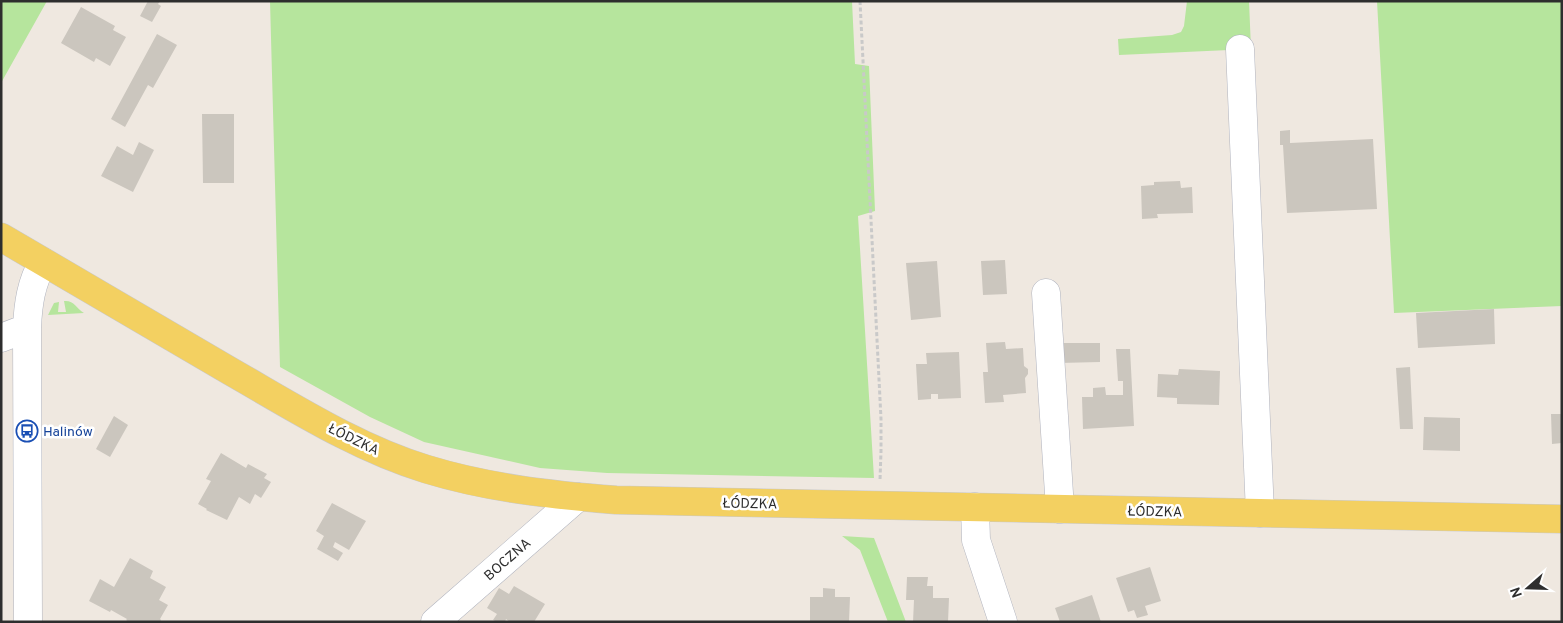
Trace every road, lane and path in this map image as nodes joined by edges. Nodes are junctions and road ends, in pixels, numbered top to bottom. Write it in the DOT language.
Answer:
graph roads {
  1 [pos="860,1"];
  2 [pos="1240,50"];
  3 [pos="1,237"];
  4 [pos="43,262"];
  5 [pos="1046,293"];
  6 [pos="27,328"];
  7 [pos="1,338"];
  8 [pos="14,355"];
  9 [pos="578,497"];
  10 [pos="877,505"];
  11 [pos="975,507"];
  12 [pos="1060,509"];
  13 [pos="1260,514"];
  14 [pos="1562,519"];
  15 [pos="28,622"];
  16 [pos="435,622"];
  17 [pos="1003,622"];
  1 -- 10 [label="path"];
  2 -- 13 [label="street"];
  3 -- 4 [label="main road, ŁÓDZKA"];
  4 -- 6 [label="street"];
  4 -- 9 [label="main road, ŁÓDZKA"];
  5 -- 12 [label="street"];
  6 -- 7 [label="street"];
  6 -- 8 [label="street"];
  8 -- 15 [label="street"];
  9 -- 10 [label="main road, ŁÓDZKA"];
  9 -- 16 [label="street, BOCZNA"];
  10 -- 11 [label="main road, ŁÓDZKA"];
  11 -- 12 [label="main road, ŁÓDZKA"];
  11 -- 17 [label="street"];
  12 -- 13 [label="main road, ŁÓDZKA"];
  13 -- 14 [label="main road, ŁÓDZKA"];
}
